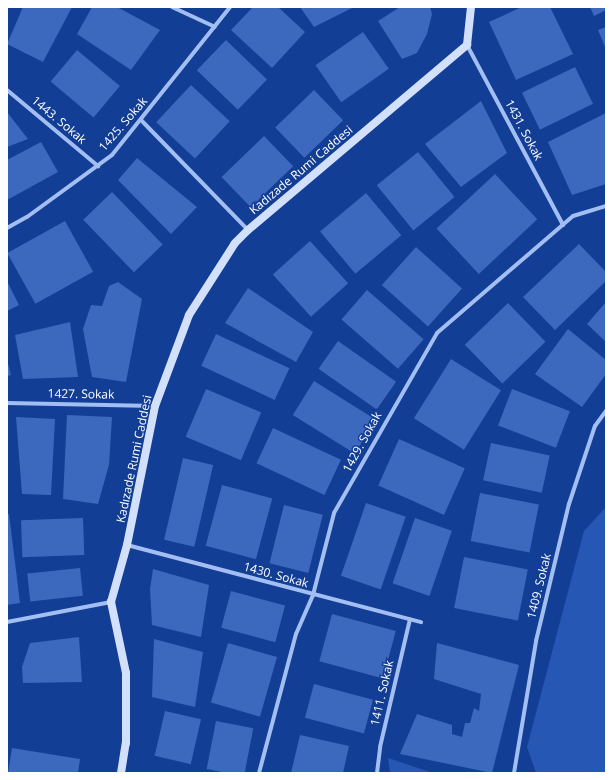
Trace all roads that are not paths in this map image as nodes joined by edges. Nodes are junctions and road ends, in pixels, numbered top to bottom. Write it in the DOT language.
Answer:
graph roads {
  1 [pos="172,7"];
  2 [pos="230,7"];
  3 [pos="472,8"];
  4 [pos="215,27"];
  5 [pos="467,46"];
  6 [pos="7,90"];
  7 [pos="141,120"];
  8 [pos="98,166"];
  9 [pos="606,206"];
  10 [pos="563,225"];
  11 [pos="7,228"];
  12 [pos="248,230"];
  13 [pos="7,403"];
  14 [pos="155,406"];
  15 [pos="606,412"];
  16 [pos="127,545"];
  17 [pos="313,595"];
  18 [pos="111,602"];
  19 [pos="410,619"];
  20 [pos="7,622"];
  21 [pos="421,622"];
  22 [pos="121,773"];
  23 [pos="259,773"];
  24 [pos="377,773"];
  25 [pos="514,773"];
  1 -- 4 [label="street"];
  2 -- 4 [label="street, 1425. Sokak"];
  3 -- 5 [label="street"];
  4 -- 7 [label="street, 1425. Sokak"];
  5 -- 10 [label="street, 1431. Sokak"];
  5 -- 12 [label="street, Kadızade Rumi Caddesi"];
  6 -- 8 [label="street, 1443. Sokak"];
  7 -- 8 [label="street, 1425. Sokak"];
  7 -- 12 [label="street"];
  8 -- 11 [label="street, 1425. Sokak"];
  9 -- 10 [label="street, 1429. Sokak"];
  10 -- 17 [label="street, 1429. Sokak"];
  12 -- 14 [label="street, Kadızade Rumi Caddesi"];
  13 -- 14 [label="street, 1427. Sokak"];
  14 -- 16 [label="street, Kadızade Rumi Caddesi"];
  15 -- 25 [label="street, 1409. Sokak"];
  16 -- 17 [label="street, 1430. Sokak"];
  16 -- 18 [label="street, Kadızade Rumi Caddesi"];
  17 -- 19 [label="street, 1430. Sokak"];
  17 -- 23 [label="street, 1429. Sokak"];
  18 -- 20 [label="street"];
  18 -- 22 [label="street, Kadızade Rumi Caddesi"];
  19 -- 21 [label="street, 1430. Sokak"];
  19 -- 24 [label="street, 1411. Sokak"];
}
